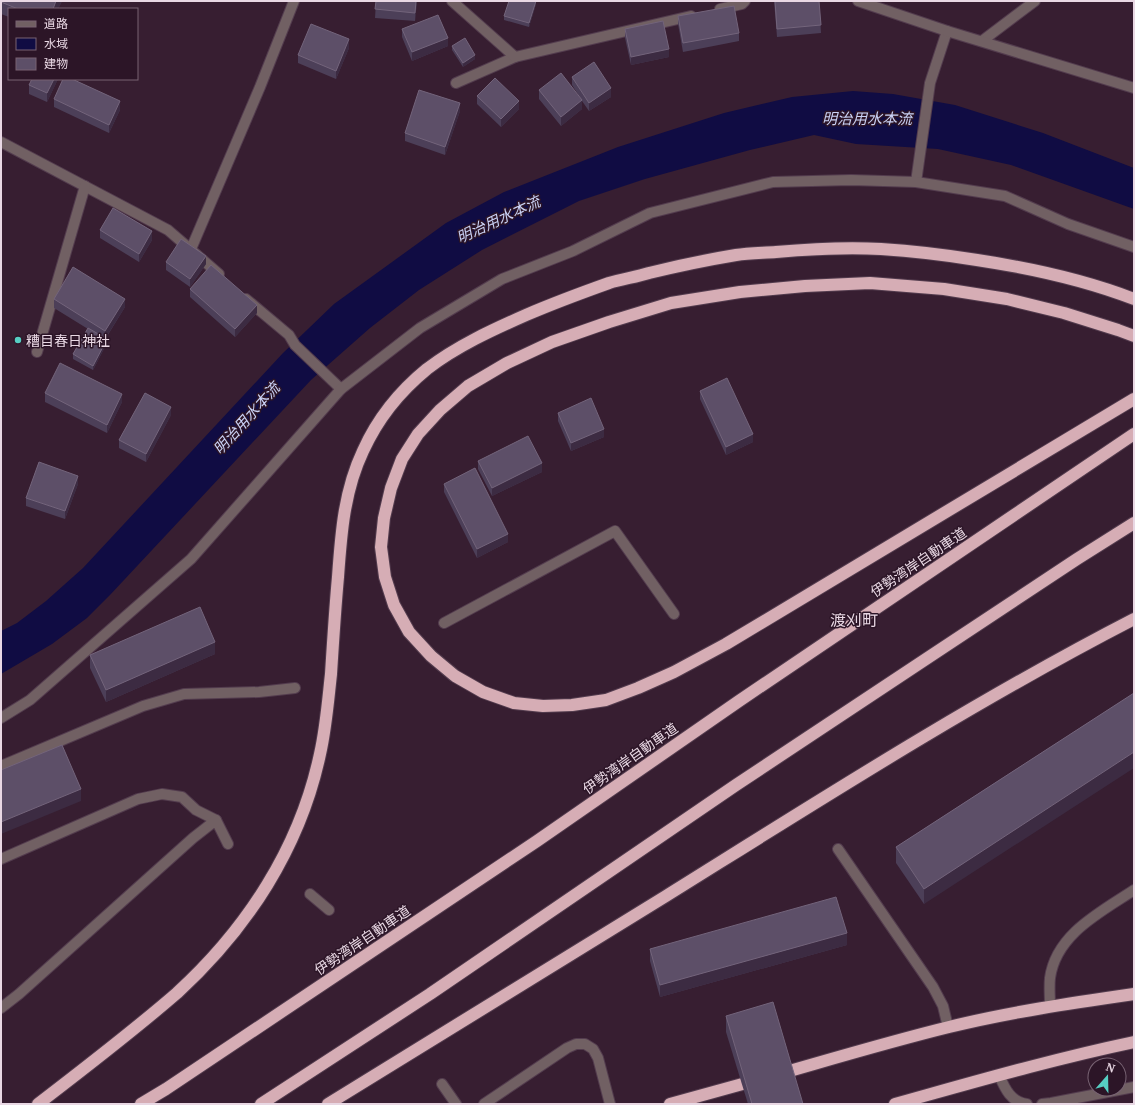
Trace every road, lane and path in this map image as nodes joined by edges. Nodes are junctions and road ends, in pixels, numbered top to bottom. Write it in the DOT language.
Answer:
graph roads {
  1 [pos="294,1"];
  2 [pos="452,1"];
  3 [pos="745,1"];
  4 [pos="858,1"];
  5 [pos="1035,1"];
  6 [pos="712,11"];
  7 [pos="697,14"];
  8 [pos="947,31"];
  9 [pos="982,41"];
  10 [pos="515,58"];
  11 [pos="456,83"];
  12 [pos="1134,88"];
  13 [pos="1,142"];
  14 [pos="916,182"];
  15 [pos="85,186"];
  16 [pos="1134,247"];
  17 [pos="191,249"];
  18 [pos="224,278"];
  19 [pos="240,293"];
  20 [pos="1134,299"];
  21 [pos="1134,336"];
  22 [pos="37,352"];
  23 [pos="341,389"];
  24 [pos="1134,399"];
  25 [pos="1134,434"];
  26 [pos="1134,523"];
  27 [pos="674,614"];
  28 [pos="1134,618"];
  29 [pos="444,623"];
  30 [pos="296,688"];
  31 [pos="1,718"];
  32 [pos="1,766"];
  33 [pos="216,820"];
  34 [pos="228,844"];
  35 [pos="838,849"];
  36 [pos="1,859"];
  37 [pos="1134,890"];
  38 [pos="310,894"];
  39 [pos="329,910"];
  40 [pos="1134,994"];
  41 [pos="1050,1006"];
  42 [pos="1,1008"];
  43 [pos="948,1027"];
  44 [pos="1134,1042"];
  45 [pos="999,1075"];
  46 [pos="442,1084"];
  47 [pos="1134,1087"];
  48 [pos="38,1104"];
  49 [pos="141,1104"];
  50 [pos="261,1104"];
  51 [pos="328,1104"];
  52 [pos="456,1104"];
  53 [pos="484,1104"];
  54 [pos="610,1104"];
  55 [pos="670,1104"];
  56 [pos="894,1104"];
  57 [pos="1027,1104"];
  58 [pos="1042,1104"];
  1 -- 17 [label="street"];
  2 -- 10 [label="street"];
  3 -- 6 [label="street"];
  4 -- 8 [label="street"];
  5 -- 9 [label="street"];
  7 -- 10 [label="street"];
  8 -- 9 [label="street"];
  8 -- 14 [label="street"];
  9 -- 12 [label="street"];
  10 -- 11 [label="street"];
  13 -- 15 [label="street"];
  14 -- 16 [label="street"];
  14 -- 23 [label="street"];
  15 -- 17 [label="street"];
  15 -- 22 [label="street"];
  17 -- 18 [label="street"];
  19 -- 23 [label="street"];
  20 -- 48 [label="highway"];
  21 -- 24 [label="highway"];
  23 -- 31 [label="street"];
  25 -- 49 [label="highway, 伊勢湾岸自動車道"];
  26 -- 50 [label="highway"];
  27 -- 29 [label="street"];
  28 -- 51 [label="highway"];
  30 -- 32 [label="street"];
  33 -- 34 [label="street"];
  33 -- 36 [label="street"];
  33 -- 42 [label="street"];
  35 -- 43 [label="street"];
  37 -- 41 [label="street"];
  38 -- 39 [label="street"];
  40 -- 41 [label="highway"];
  41 -- 43 [label="highway"];
  43 -- 55 [label="highway"];
  44 -- 45 [label="highway"];
  45 -- 56 [label="highway"];
  45 -- 57 [label="street"];
  46 -- 52 [label="street"];
  47 -- 58 [label="street"];
  53 -- 54 [label="street"];
}
